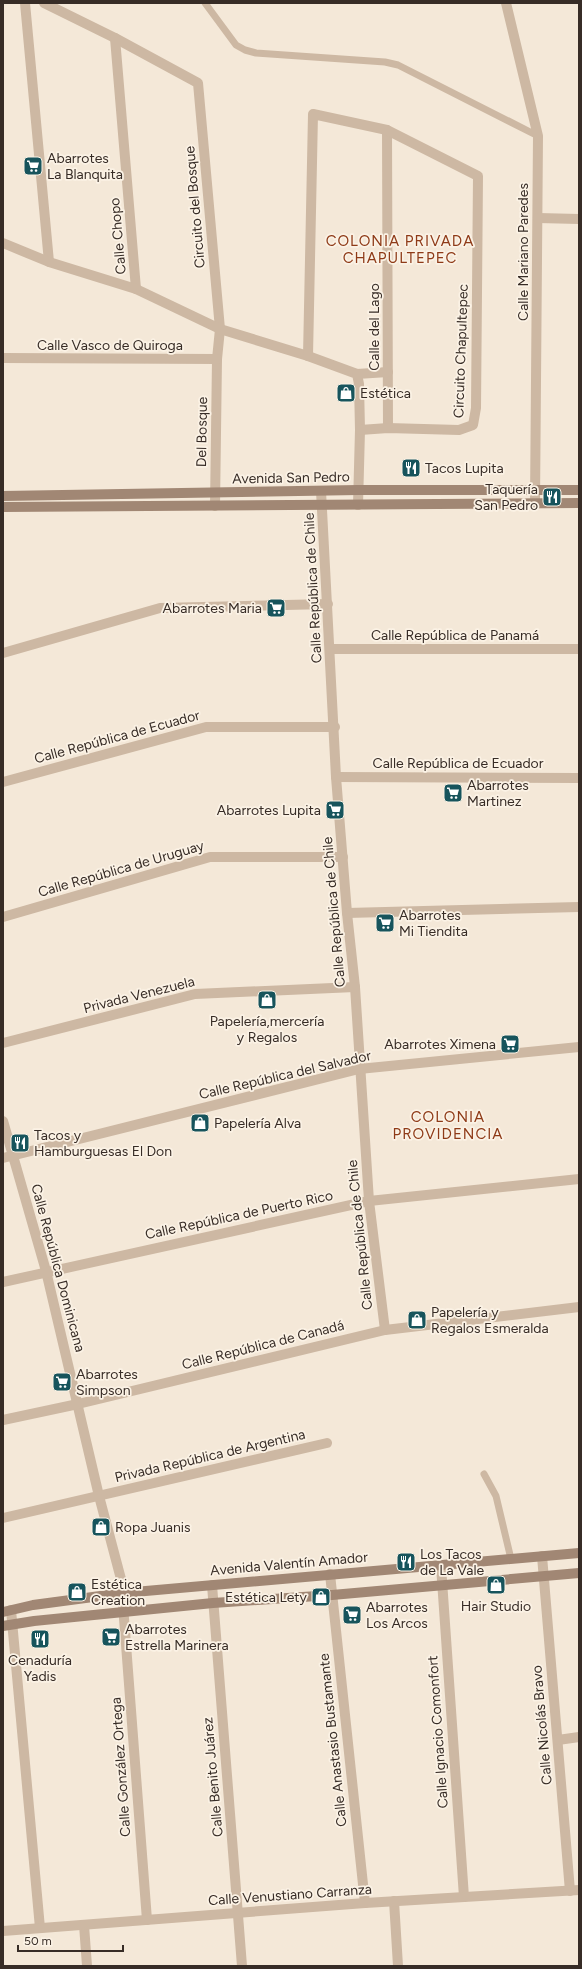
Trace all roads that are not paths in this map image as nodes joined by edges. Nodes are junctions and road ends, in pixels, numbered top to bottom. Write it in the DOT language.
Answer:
graph roads {
  1 [pos="25,3"];
  2 [pos="44,3"];
  3 [pos="205,3"];
  4 [pos="506,3"];
  5 [pos="115,38"];
  6 [pos="387,130"];
  7 [pos="538,136"];
  8 [pos="538,218"];
  9 [pos="579,219"];
  10 [pos="3,243"];
  11 [pos="49,262"];
  12 [pos="136,289"];
  13 [pos="220,329"];
  14 [pos="308,356"];
  15 [pos="3,358"];
  16 [pos="217,359"];
  17 [pos="388,372"];
  18 [pos="357,374"];
  19 [pos="388,428"];
  20 [pos="360,430"];
  21 [pos="358,490"];
  22 [pos="579,490"];
  23 [pos="321,491"];
  24 [pos="535,491"];
  25 [pos="215,493"];
  26 [pos="3,496"];
  27 [pos="579,503"];
  28 [pos="535,504"];
  29 [pos="322,505"];
  30 [pos="358,505"];
  31 [pos="216,506"];
  32 [pos="3,507"];
  33 [pos="328,604"];
  34 [pos="331,649"];
  35 [pos="579,649"];
  36 [pos="3,653"];
  37 [pos="335,727"];
  38 [pos="336,777"];
  39 [pos="579,778"];
  40 [pos="3,782"];
  41 [pos="344,857"];
  42 [pos="579,907"];
  43 [pos="347,913"];
  44 [pos="3,917"];
  45 [pos="356,987"];
  46 [pos="3,1043"];
  47 [pos="579,1046"];
  48 [pos="359,1069"];
  49 [pos="3,1121"];
  50 [pos="8,1157"];
  51 [pos="579,1179"];
  52 [pos="369,1201"];
  53 [pos="46,1271"];
  54 [pos="3,1282"];
  55 [pos="579,1307"];
  56 [pos="384,1330"];
  57 [pos="78,1404"];
  58 [pos="3,1420"];
  59 [pos="327,1443"];
  60 [pos="484,1474"];
  61 [pos="99,1496"];
  62 [pos="3,1518"];
  63 [pos="579,1553"];
  64 [pos="542,1556"];
  65 [pos="511,1559"];
  66 [pos="441,1566"];
  67 [pos="579,1573"];
  68 [pos="330,1574"];
  69 [pos="544,1576"];
  70 [pos="212,1585"];
  71 [pos="442,1586"];
  72 [pos="123,1593"];
  73 [pos="332,1595"];
  74 [pos="213,1602"];
  75 [pos="7,1611"];
  76 [pos="124,1611"];
  77 [pos="8,1625"];
  78 [pos="579,1738"];
  79 [pos="558,1740"];
  80 [pos="574,1890"];
  81 [pos="464,1897"];
  82 [pos="394,1901"];
  83 [pos="365,1903"];
  84 [pos="238,1913"];
  85 [pos="147,1920"];
  86 [pos="84,1925"];
  87 [pos="40,1928"];
  88 [pos="3,1931"];
  89 [pos="87,1966"];
  90 [pos="242,1966"];
  91 [pos="398,1966"];
  1 -- 11 [label="street"];
  2 -- 5 [label="street"];
  3 -- 7 [label="lane"];
  4 -- 7 [label="street, Calle Mariano Paredes"];
  5 -- 12 [label="street, Calle Chopo"];
  5 -- 13 [label="street, Circuito del Bosque"];
  6 -- 14 [label="street, Circuito Chapultepec"];
  6 -- 17 [label="street, Calle del Lago"];
  6 -- 19 [label="street, Circuito Chapultepec"];
  7 -- 8 [label="street, Calle Mariano Paredes"];
  8 -- 9 [label="street"];
  8 -- 24 [label="street, Calle Mariano Paredes"];
  10 -- 11 [label="street"];
  11 -- 12 [label="street"];
  12 -- 13 [label="street"];
  13 -- 14 [label="street"];
  13 -- 16 [label="street, Circuito del Bosque"];
  14 -- 18 [label="street"];
  15 -- 16 [label="street, Calle Vasco de Quiroga"];
  16 -- 25 [label="street, Del Bosque"];
  17 -- 18 [label="street"];
  17 -- 19 [label="street, Calle del Lago"];
  18 -- 20 [label="street"];
  19 -- 20 [label="street, Circuito Chapultepec"];
  20 -- 21 [label="street"];
  21 -- 23 [label="main road, Avenida San Pedro"];
  21 -- 24 [label="main road, Avenida San Pedro"];
  21 -- 30 [label="street"];
  22 -- 24 [label="main road, Avenida San Pedro"];
  23 -- 25 [label="main road, Avenida San Pedro"];
  23 -- 29 [label="street, Calle República de Chile"];
  24 -- 28 [label="street, Calle Mariano Paredes"];
  25 -- 26 [label="main road, Avenida San Pedro"];
  25 -- 31 [label="street, Del Bosque"];
  27 -- 28 [label="main road, Avenida San Pedro"];
  28 -- 30 [label="main road, Avenida San Pedro"];
  29 -- 30 [label="main road, Avenida San Pedro"];
  29 -- 31 [label="main road, Avenida San Pedro"];
  29 -- 33 [label="street, Calle República de Chile"];
  31 -- 32 [label="main road, Avenida San Pedro"];
  33 -- 34 [label="street, Calle República de Chile"];
  33 -- 36 [label="street"];
  34 -- 35 [label="street, Calle República de Panamá"];
  34 -- 37 [label="street, Calle República de Chile"];
  37 -- 38 [label="street, Calle República de Chile"];
  37 -- 40 [label="street, Calle República de Ecuador"];
  38 -- 39 [label="street, Calle República de Ecuador"];
  38 -- 41 [label="street, Calle República de Chile"];
  41 -- 43 [label="street, Calle República de Chile"];
  41 -- 44 [label="street, Calle República de Uruguay"];
  42 -- 43 [label="street"];
  43 -- 45 [label="street, Calle República de Chile"];
  45 -- 46 [label="street, Privada Venezuela"];
  45 -- 48 [label="street, Calle República de Chile"];
  47 -- 48 [label="street, Calle República del Salvador"];
  48 -- 50 [label="street, Calle República del Salvador"];
  48 -- 52 [label="street, Calle República de Chile"];
  49 -- 50 [label="street, Calle República Dominicana"];
  50 -- 53 [label="street, Calle República Dominicana"];
  51 -- 52 [label="street, Calle República de Puerto Rico"];
  52 -- 53 [label="street, Calle República de Puerto Rico"];
  52 -- 56 [label="street, Calle República de Chile"];
  53 -- 54 [label="street, Calle República de Puerto Rico"];
  53 -- 57 [label="street, Calle República Dominicana"];
  55 -- 56 [label="street, Calle República de Canadá"];
  56 -- 57 [label="street, Calle República de Canadá"];
  57 -- 58 [label="street, Calle República de Canadá"];
  57 -- 61 [label="street, Calle República Dominicana"];
  59 -- 61 [label="street, Privada República de Argentina"];
  60 -- 65 [label="lane"];
  61 -- 62 [label="street, Privada República de Argentina"];
  61 -- 72 [label="street, Calle República Dominicana"];
  63 -- 64 [label="main road, Avenida Valentín Amador"];
  64 -- 65 [label="main road, Avenida Valentín Amador"];
  64 -- 69 [label="street, Calle Nicolás Bravo"];
  65 -- 66 [label="main road, Avenida Valentín Amador"];
  66 -- 68 [label="main road, Avenida Valentín Amador"];
  66 -- 71 [label="street, Calle Ignacio Comonfort"];
  67 -- 69 [label="main road"];
  68 -- 70 [label="main road, Avenida Valentín Amador"];
  68 -- 73 [label="street, Calle Anastasio Bustamante"];
  69 -- 71 [label="main road"];
  69 -- 79 [label="street, Calle Nicolás Bravo"];
  70 -- 72 [label="main road, Avenida Valentín Amador"];
  70 -- 74 [label="street, Calle Benito Juárez"];
  71 -- 73 [label="main road"];
  71 -- 81 [label="street, Calle Ignacio Comonfort"];
  72 -- 75 [label="main road, Avenida Valentín Amador"];
  72 -- 76 [label="street, Calle República Dominicana"];
  73 -- 74 [label="main road"];
  73 -- 83 [label="street, Calle Anastasio Bustamante"];
  74 -- 76 [label="main road"];
  74 -- 84 [label="street, Calle Benito Juárez"];
  75 -- 77 [label="street"];
  76 -- 77 [label="main road"];
  76 -- 85 [label="street, Calle González Ortega"];
  77 -- 87 [label="street"];
  78 -- 79 [label="street"];
  79 -- 80 [label="street, Calle Nicolás Bravo"];
  80 -- 81 [label="street, Calle Venustiano Carranza"];
  81 -- 82 [label="street, Calle Venustiano Carranza"];
  82 -- 83 [label="street, Calle Venustiano Carranza"];
  82 -- 91 [label="street"];
  83 -- 84 [label="street, Calle Venustiano Carranza"];
  84 -- 85 [label="street, Calle Venustiano Carranza"];
  84 -- 90 [label="street, Calle Benito Juárez"];
  85 -- 86 [label="street, Calle Venustiano Carranza"];
  86 -- 87 [label="street, Calle Venustiano Carranza"];
  86 -- 89 [label="street"];
  87 -- 88 [label="street, Calle Venustiano Carranza"];
}
